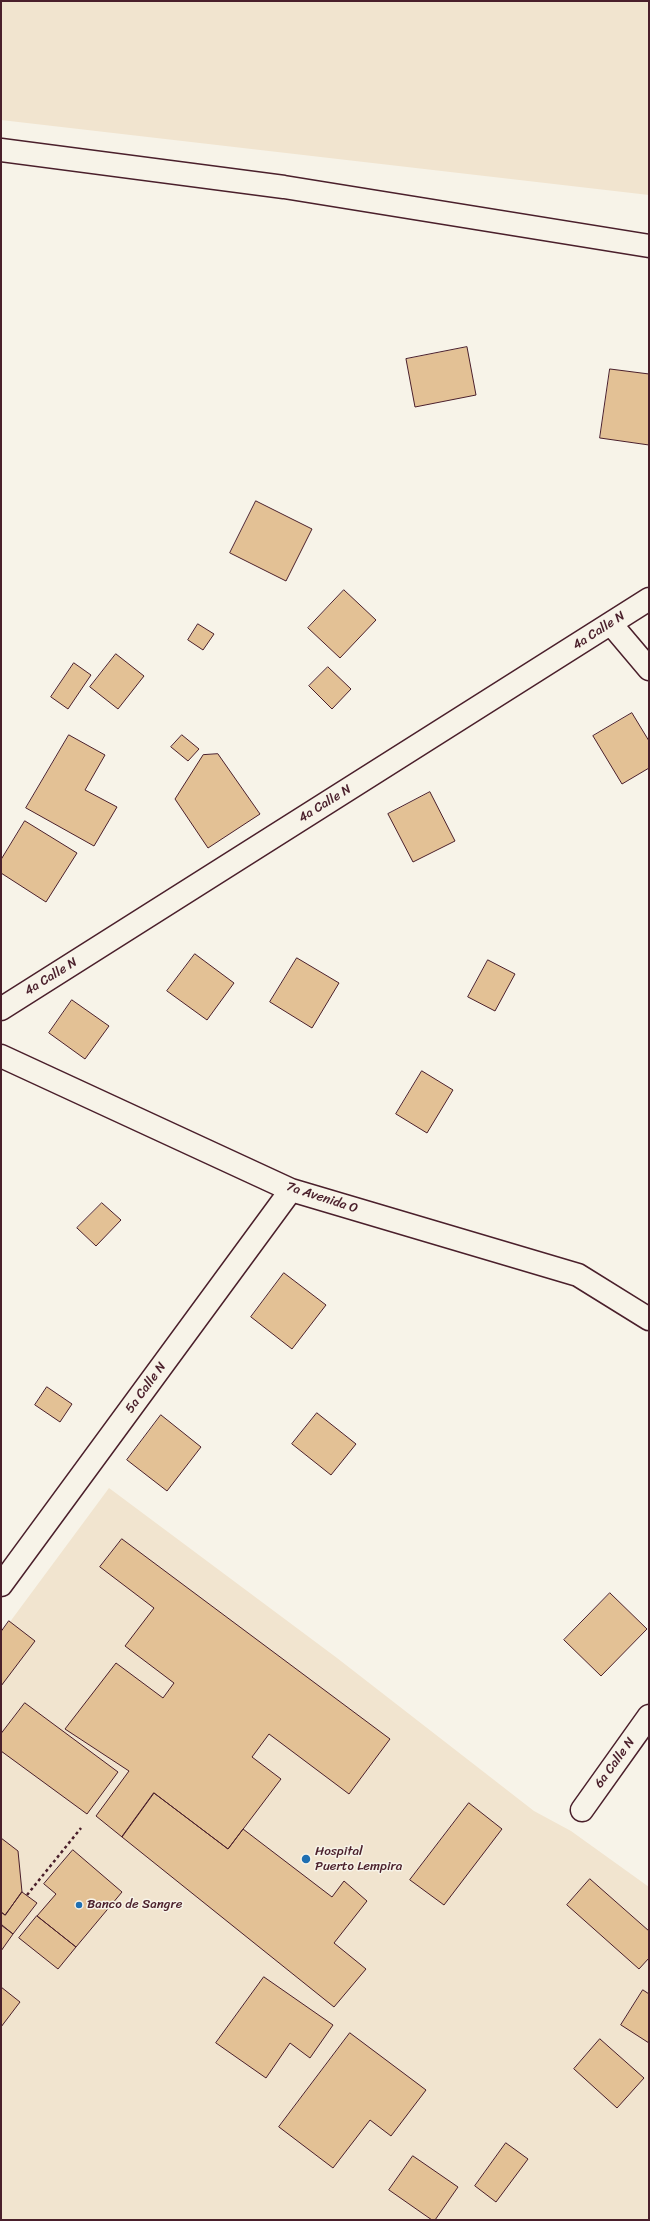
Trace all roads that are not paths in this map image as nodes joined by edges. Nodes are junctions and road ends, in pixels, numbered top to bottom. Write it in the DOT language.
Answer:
graph roads {
  1 [pos="1,150"];
  2 [pos="649,246"];
  3 [pos="649,599"];
  4 [pos="611,624"];
  5 [pos="649,669"];
  6 [pos="1,1009"];
  7 [pos="1,1056"];
  8 [pos="291,1190"];
  9 [pos="649,1319"];
  10 [pos="1,1585"];
  11 [pos="649,1716"];
  12 [pos="582,1810"];
  1 -- 2 [label="street"];
  3 -- 4 [label="street, 4a Calle N"];
  4 -- 5 [label="street"];
  4 -- 6 [label="street, 4a Calle N"];
  7 -- 8 [label="street, 7a Avenida O"];
  8 -- 9 [label="street, 7a Avenida O"];
  8 -- 10 [label="street, 5a Calle N"];
  11 -- 12 [label="street, 6a Calle N"];
}
